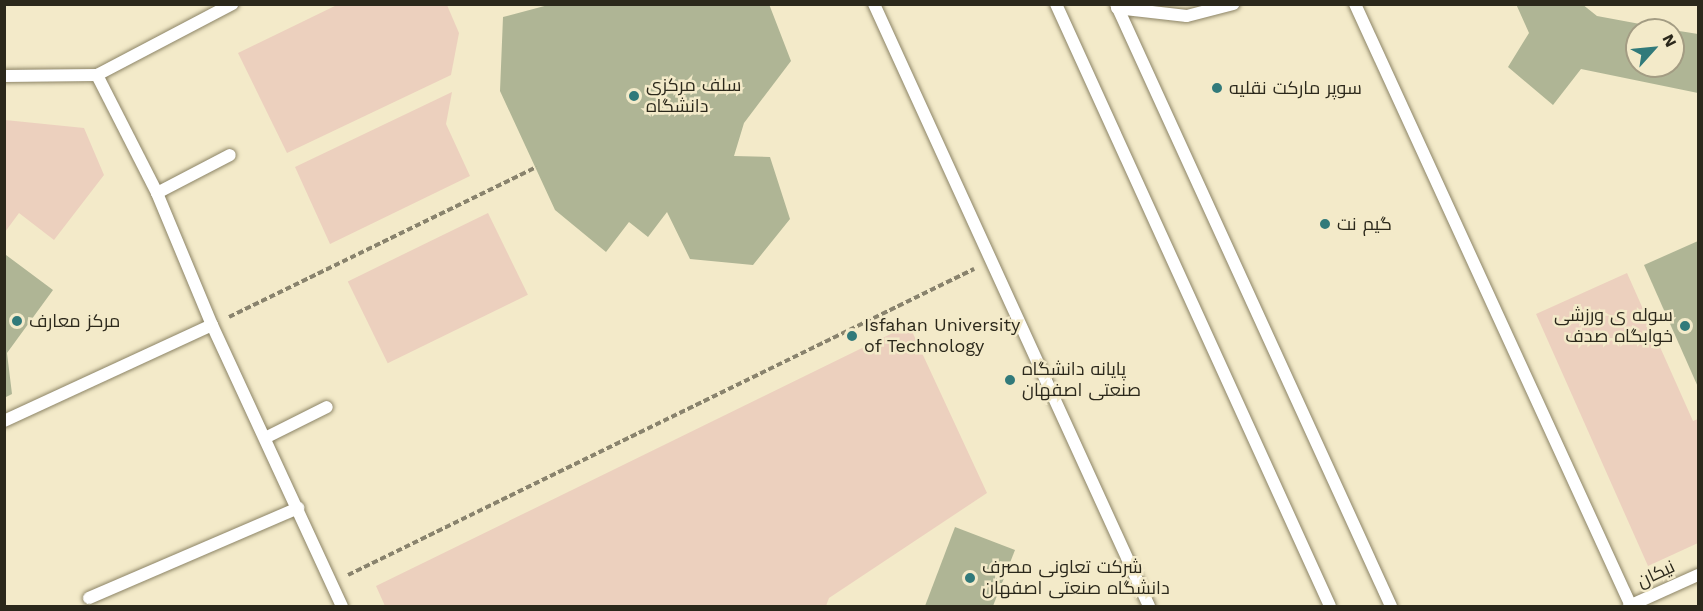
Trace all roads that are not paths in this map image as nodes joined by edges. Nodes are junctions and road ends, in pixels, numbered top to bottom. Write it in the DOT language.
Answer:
graph roads {
  1 [pos="232,4"];
  2 [pos="874,4"];
  3 [pos="1056,4"];
  4 [pos="1233,4"];
  5 [pos="1355,4"];
  6 [pos="1116,6"];
  7 [pos="97,75"];
  8 [pos="4,76"];
  9 [pos="230,155"];
  10 [pos="157,193"];
  11 [pos="212,325"];
  12 [pos="327,407"];
  13 [pos="4,421"];
  14 [pos="266,438"];
  15 [pos="298,508"];
  16 [pos="1698,574"];
  17 [pos="89,598"];
  18 [pos="342,606"];
  19 [pos="1149,606"];
  20 [pos="1330,606"];
  21 [pos="1391,606"];
  22 [pos="1630,606"];
  1 -- 7 [label="lane"];
  2 -- 19 [label="lane"];
  3 -- 20 [label="lane"];
  4 -- 6 [label="lane"];
  5 -- 22 [label="lane"];
  6 -- 21 [label="lane"];
  7 -- 8 [label="lane"];
  7 -- 10 [label="lane"];
  9 -- 10 [label="lane"];
  10 -- 11 [label="lane"];
  11 -- 13 [label="lane"];
  11 -- 14 [label="lane"];
  12 -- 14 [label="lane"];
  14 -- 15 [label="lane"];
  15 -- 17 [label="lane"];
  15 -- 18 [label="lane"];
  16 -- 22 [label="lane, نیکان"];
}
